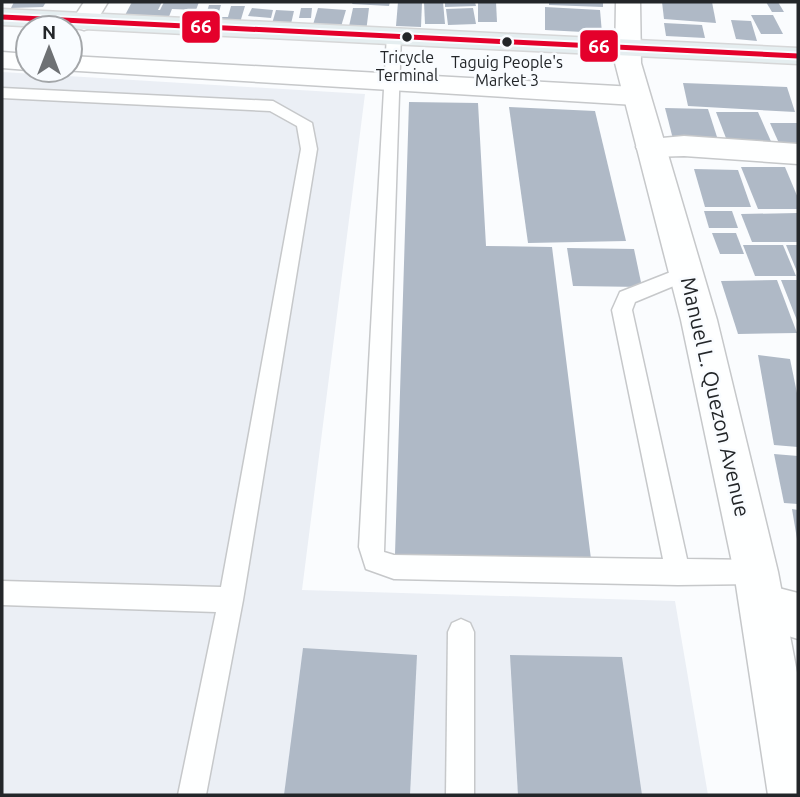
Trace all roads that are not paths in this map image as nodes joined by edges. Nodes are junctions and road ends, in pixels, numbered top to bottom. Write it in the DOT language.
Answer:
graph roads {
  1 [pos="628,2"];
  2 [pos="84,20"];
  3 [pos="393,43"];
  4 [pos="798,56"];
  5 [pos="84,65"];
  6 [pos="630,68"];
  7 [pos="798,73"];
  8 [pos="391,81"];
  9 [pos="2,93"];
  10 [pos="651,147"];
  11 [pos="798,154"];
  12 [pos="686,273"];
  13 [pos="678,573"];
  14 [pos="2,593"];
  15 [pos="773,598"];
  16 [pos="231,600"];
  17 [pos="461,632"];
  18 [pos="192,795"];
  19 [pos="460,795"];
  20 [pos="794,795"];
  1 -- 6 [label="street, Manuel L. Quezon Avenue"];
  2 -- 3 [label="main road"];
  3 -- 6 [label="main road"];
  3 -- 8 [label="lane"];
  4 -- 6 [label="main road"];
  5 -- 8 [label="street"];
  6 -- 7 [label="main road"];
  6 -- 8 [label="street"];
  6 -- 10 [label="street, Manuel L. Quezon Avenue"];
  8 -- 13 [label="lane"];
  9 -- 16 [label="lane"];
  10 -- 11 [label="street"];
  10 -- 12 [label="street, Manuel L. Quezon Avenue"];
  12 -- 13 [label="lane"];
  12 -- 15 [label="street, Manuel L. Quezon Avenue"];
  13 -- 15 [label="lane"];
  14 -- 16 [label="lane"];
  15 -- 20 [label="street, Manuel L. Quezon Avenue"];
  16 -- 18 [label="lane"];
  17 -- 19 [label="lane"];
}
